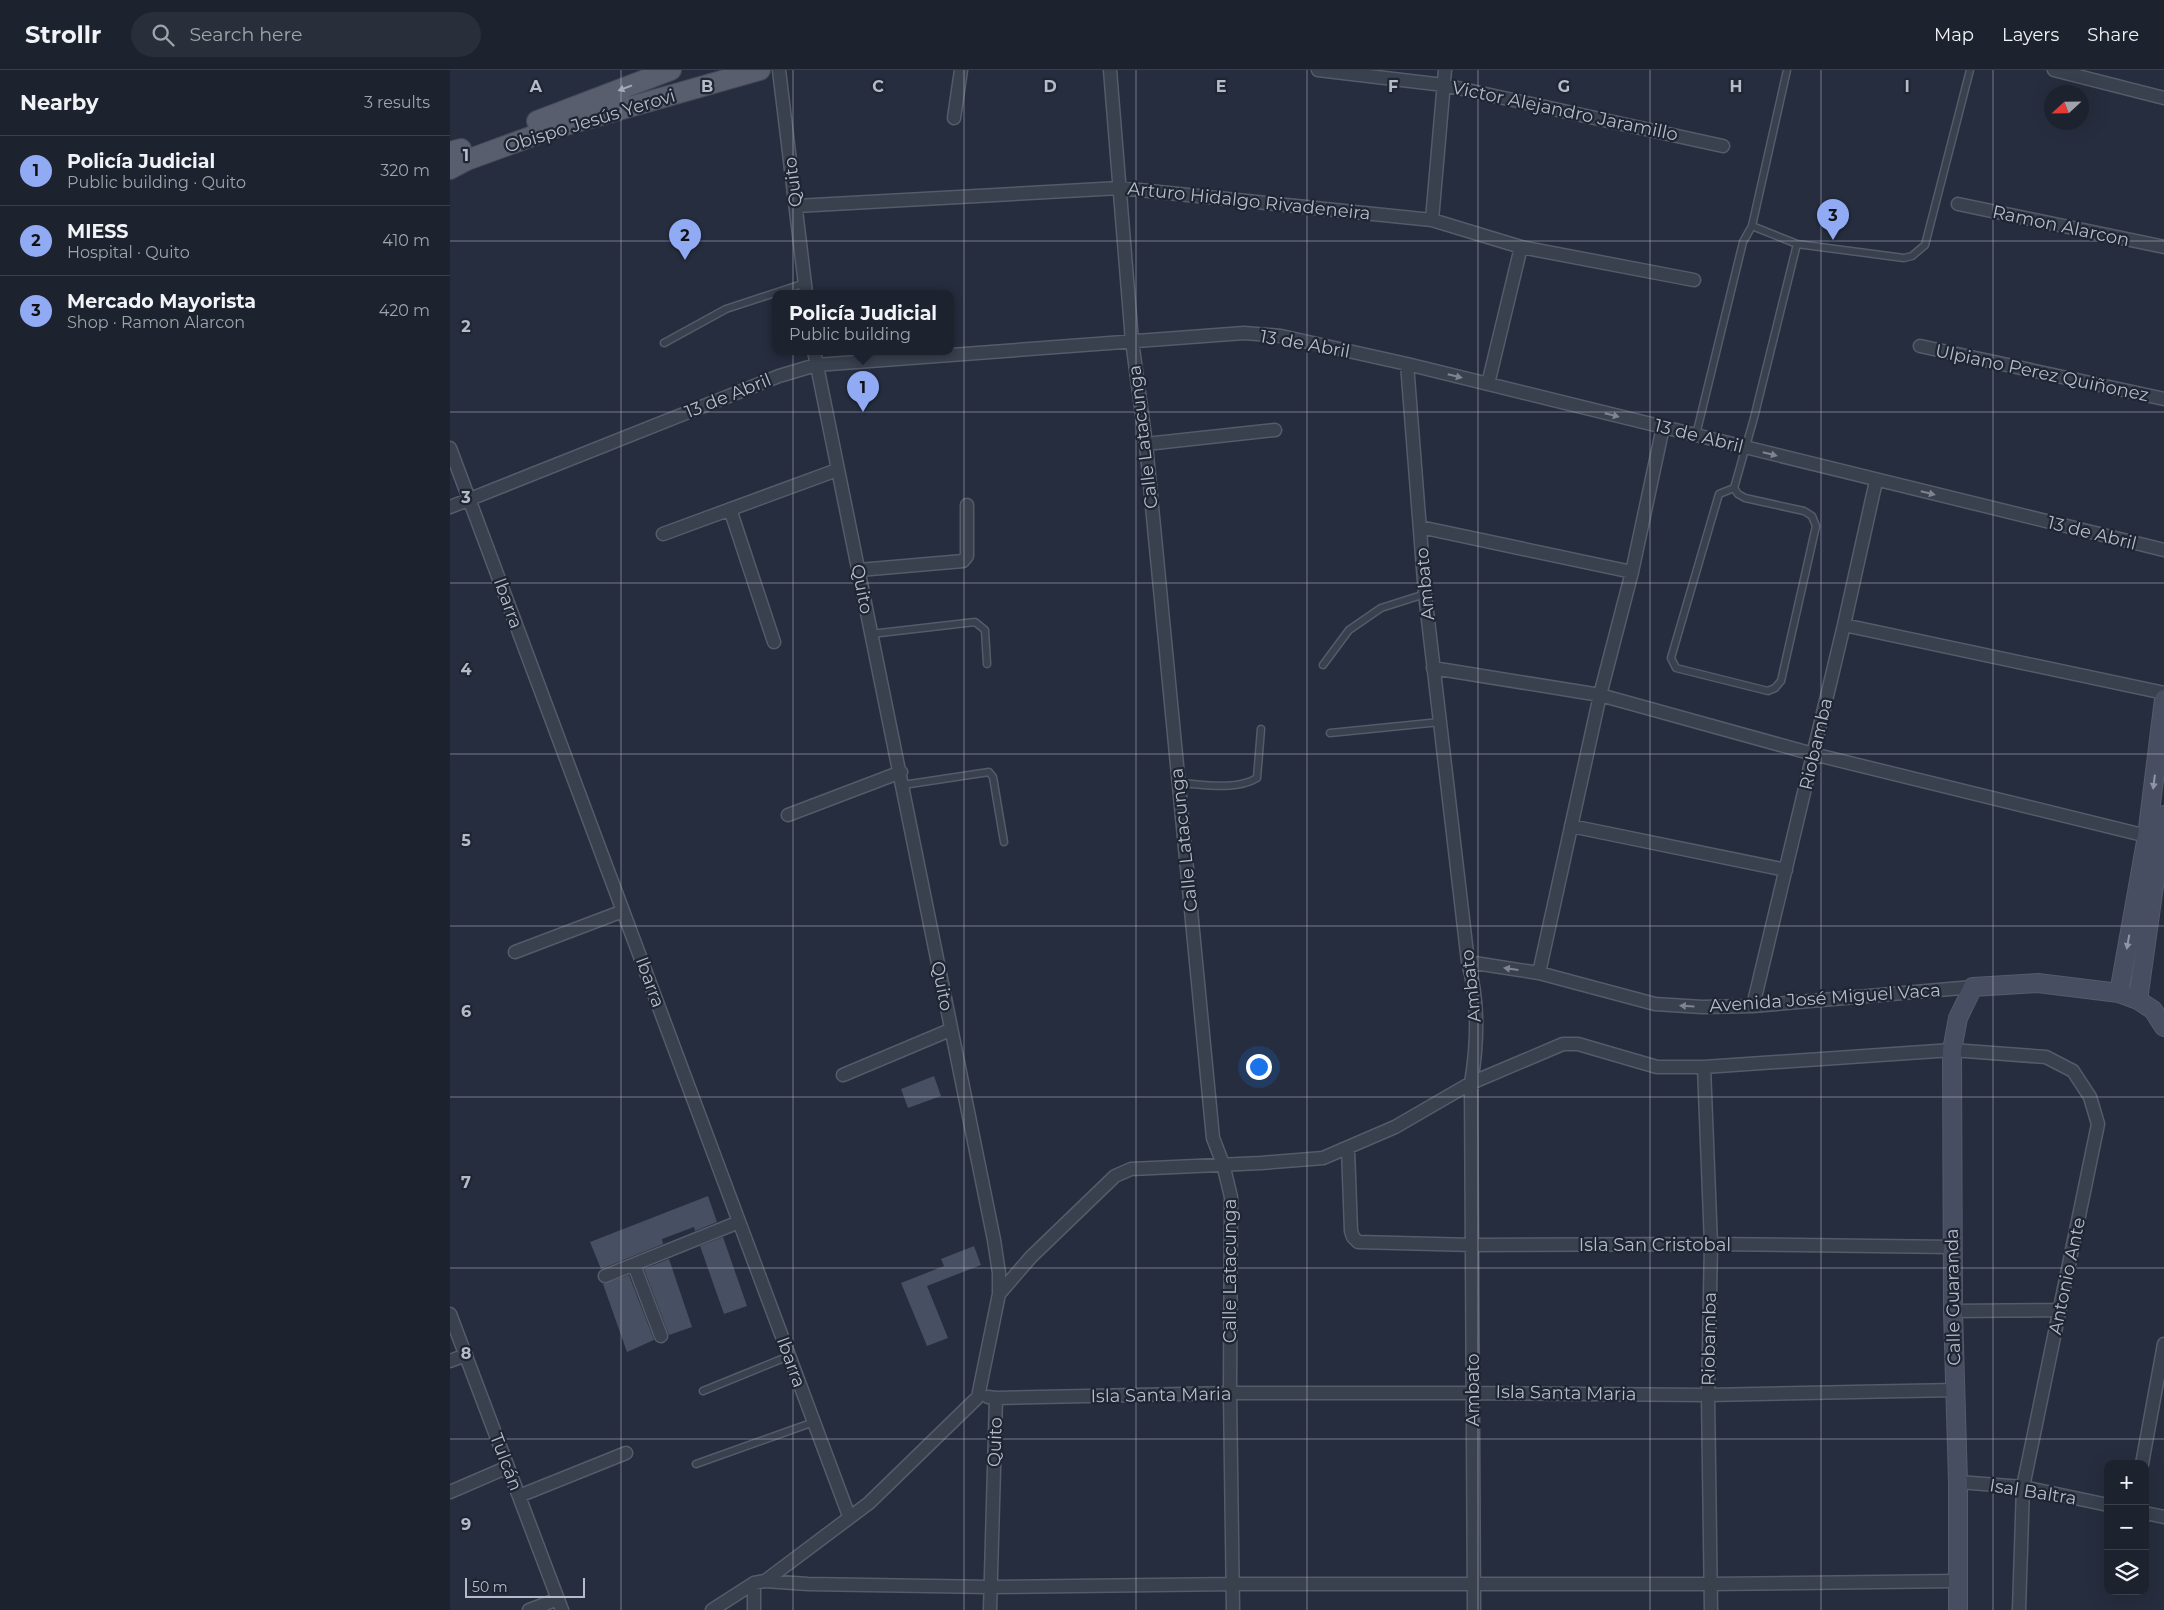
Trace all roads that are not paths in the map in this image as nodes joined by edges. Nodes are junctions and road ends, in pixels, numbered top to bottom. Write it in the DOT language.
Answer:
graph roads {
  1 [pos="671,70"];
  2 [pos="760,70"];
  3 [pos="779,70"];
  4 [pos="961,70"];
  5 [pos="1110,70"];
  6 [pos="1318,70"];
  7 [pos="1445,70"];
  8 [pos="1787,70"];
  9 [pos="1970,70"];
  10 [pos="2054,70"];
  11 [pos="1444,85"];
  12 [pos="2164,98"];
  13 [pos="954,118"];
  14 [pos="1723,146"];
  15 [pos="454,152"];
  16 [pos="450,169"];
  17 [pos="1120,188"];
  18 [pos="1958,204"];
  19 [pos="796,206"];
  20 [pos="1432,220"];
  21 [pos="1752,226"];
  22 [pos="1796,244"];
  23 [pos="1521,247"];
  24 [pos="2164,247"];
  25 [pos="1694,280"];
  26 [pos="805,288"];
  27 [pos="772,297"];
  28 [pos="1132,341"];
  29 [pos="664,343"];
  30 [pos="1920,346"];
  31 [pos="815,355"];
  32 [pos="948,355"];
  33 [pos="954,355"];
  34 [pos="1407,364"];
  35 [pos="816,365"];
  36 [pos="1488,384"];
  37 [pos="2164,399"];
  38 [pos="1663,427"];
  39 [pos="1275,430"];
  40 [pos="1696,435"];
  41 [pos="1146,444"];
  42 [pos="450,448"];
  43 [pos="1746,448"];
  44 [pos="837,470"];
  45 [pos="1876,481"];
  46 [pos="1734,488"];
  47 [pos="470,499"];
  48 [pos="966,505"];
  49 [pos="450,507"];
  50 [pos="730,509"];
  51 [pos="1420,527"];
  52 [pos="663,534"];
  53 [pos="2164,550"];
  54 [pos="859,570"];
  55 [pos="1632,572"];
  56 [pos="1424,594"];
  57 [pos="1844,625"];
  58 [pos="871,634"];
  59 [pos="774,642"];
  60 [pos="987,664"];
  61 [pos="1323,665"];
  62 [pos="1433,668"];
  63 [pos="2164,693"];
  64 [pos="1600,695"];
  65 [pos="2164,698"];
  66 [pos="1440,722"];
  67 [pos="1261,729"];
  68 [pos="1330,733"];
  69 [pos="1813,754"];
  70 [pos="901,772"];
  71 [pos="1178,783"];
  72 [pos="903,785"];
  73 [pos="788,815"];
  74 [pos="2164,815"];
  75 [pos="1571,826"];
  76 [pos="2147,836"];
  77 [pos="1004,842"];
  78 [pos="1786,870"];
  79 [pos="623,911"];
  80 [pos="515,952"];
  81 [pos="1468,962"];
  82 [pos="1539,973"];
  83 [pos="1973,987"];
  84 [pos="2118,993"];
  85 [pos="2138,1000"];
  86 [pos="1753,1006"];
  87 [pos="2158,1010"];
  88 [pos="2164,1027"];
  89 [pos="950,1030"];
  90 [pos="1952,1050"];
  91 [pos="1704,1067"];
  92 [pos="843,1076"];
  93 [pos="1471,1083"];
  94 [pos="1348,1149"];
  95 [pos="1223,1164"];
  96 [pos="739,1222"];
  97 [pos="1711,1244"];
  98 [pos="1472,1246"];
  99 [pos="1953,1247"];
  100 [pos="634,1265"];
  101 [pos="605,1276"];
  102 [pos="999,1294"];
  103 [pos="2060,1310"];
  104 [pos="1953,1311"];
  105 [pos="450,1314"];
  106 [pos="661,1336"];
  107 [pos="2164,1344"];
  108 [pos="466,1355"];
  109 [pos="789,1356"];
  110 [pos="450,1361"];
  111 [pos="1955,1390"];
  112 [pos="703,1392"];
  113 [pos="1473,1393"];
  114 [pos="1230,1394"];
  115 [pos="1708,1395"];
  116 [pos="978,1397"];
  117 [pos="996,1398"];
  118 [pos="814,1422"];
  119 [pos="626,1453"];
  120 [pos="2143,1460"];
  121 [pos="696,1464"];
  122 [pos="508,1467"];
  123 [pos="1958,1482"];
  124 [pos="2023,1487"];
  125 [pos="450,1492"];
  126 [pos="519,1496"];
  127 [pos="2104,1504"];
  128 [pos="2149,1514"];
  129 [pos="849,1516"];
  130 [pos="2164,1517"];
  131 [pos="1957,1581"];
  132 [pos="759,1582"];
  133 [pos="1233,1584"];
  134 [pos="1711,1584"];
  135 [pos="1474,1585"];
  136 [pos="990,1586"];
  137 [pos="560,1604"];
  138 [pos="529,1610"];
  139 [pos="712,1610"];
  140 [pos="754,1610"];
  141 [pos="990,1610"];
  142 [pos="1233,1610"];
  143 [pos="1474,1610"];
  144 [pos="1711,1610"];
  145 [pos="1958,1610"];
  146 [pos="2019,1610"];
  1 -- 15 [label="main road, Obispo Jesús Yerovi, one-way"];
  2 -- 16 [label="main road, Obispo Jesús Yerovi"];
  3 -- 19 [label="street, Quito"];
  4 -- 13 [label="street"];
  5 -- 17 [label="street, Calle Latacunga"];
  6 -- 11 [label="street, Victor Alejandro Jaramillo"];
  7 -- 11 [label="street"];
  8 -- 21 [label="lane"];
  9 -- 22 [label="lane"];
  10 -- 12 [label="street"];
  11 -- 14 [label="street, Victor Alejandro Jaramillo"];
  11 -- 20 [label="street"];
  17 -- 19 [label="street, Arturo Hidalgo Rivadeneira"];
  17 -- 20 [label="street, Arturo Hidalgo Rivadeneira"];
  17 -- 28 [label="street, Calle Latacunga"];
  18 -- 24 [label="street, Ramon Alarcon"];
  19 -- 26 [label="street, Quito"];
  20 -- 23 [label="street, Arturo Hidalgo Rivadeneira"];
  21 -- 22 [label="lane"];
  21 -- 40 [label="lane"];
  22 -- 43 [label="lane"];
  23 -- 25 [label="street, Arturo Hidalgo Rivadeneira"];
  23 -- 36 [label="street"];
  27 -- 29 [label="lane"];
  28 -- 33 [label="street, 13 de Abril"];
  28 -- 34 [label="street, 13 de Abril"];
  28 -- 41 [label="street, Calle Latacunga"];
  30 -- 37 [label="street, Ulpiano Perez Quiñonez"];
  31 -- 35 [label="street, Quito"];
  32 -- 35 [label="street, 13 de Abril"];
  34 -- 36 [label="street, 13 de Abril, one-way"];
  34 -- 51 [label="street, Ambato"];
  35 -- 44 [label="street, Quito"];
  35 -- 47 [label="street, 13 de Abril"];
  36 -- 38 [label="street, 13 de Abril, one-way"];
  38 -- 40 [label="street, 13 de Abril"];
  38 -- 55 [label="street"];
  39 -- 41 [label="street"];
  40 -- 43 [label="street, 13 de Abril"];
  41 -- 71 [label="street, Calle Latacunga"];
  42 -- 47 [label="street, Ibarra"];
  43 -- 45 [label="street, 13 de Abril, one-way"];
  43 -- 46 [label="lane"];
  44 -- 50 [label="street"];
  44 -- 54 [label="street, Quito"];
  45 -- 53 [label="street, 13 de Abril, one-way"];
  45 -- 57 [label="street, Riobamba"];
  46 -- 46 [label="lane"];
  47 -- 49 [label="street, 13 de Abril"];
  47 -- 79 [label="street, Ibarra"];
  48 -- 54 [label="street"];
  50 -- 52 [label="street"];
  50 -- 59 [label="street"];
  51 -- 55 [label="street"];
  51 -- 56 [label="street, Ambato"];
  54 -- 58 [label="street, Quito"];
  55 -- 64 [label="street"];
  56 -- 61 [label="lane"];
  56 -- 62 [label="street, Ambato"];
  57 -- 63 [label="street"];
  57 -- 69 [label="street, Riobamba"];
  58 -- 60 [label="lane"];
  58 -- 70 [label="street, Quito"];
  62 -- 64 [label="street"];
  62 -- 66 [label="street, Ambato"];
  64 -- 69 [label="street"];
  64 -- 75 [label="street"];
  65 -- 76 [label="street, one-way"];
  66 -- 68 [label="lane"];
  66 -- 81 [label="street, Ambato"];
  67 -- 71 [label="lane"];
  69 -- 76 [label="street"];
  69 -- 78 [label="street, Riobamba"];
  70 -- 72 [label="street, Quito"];
  70 -- 73 [label="street"];
  71 -- 95 [label="street, Calle Latacunga"];
  72 -- 77 [label="lane"];
  72 -- 89 [label="street, Quito"];
  74 -- 85 [label="street"];
  75 -- 78 [label="street"];
  75 -- 82 [label="street"];
  76 -- 84 [label="street, one-way"];
  78 -- 86 [label="street, Riobamba"];
  79 -- 80 [label="street"];
  79 -- 96 [label="street, Ibarra"];
  82 -- 81 [label="street, Avenida José Miguel Vaca, one-way"];
  81 -- 93 [label="street, Ambato"];
  86 -- 82 [label="street, Avenida José Miguel Vaca, one-way"];
  83 -- 84 [label="street, Avenida José Miguel Vaca"];
  83 -- 86 [label="street, Avenida José Miguel Vaca"];
  83 -- 90 [label="street, Calle Guaranda"];
  84 -- 85 [label="street, Avenida José Miguel Vaca"];
  85 -- 87 [label="street, Avenida José Miguel Vaca"];
  87 -- 88 [label="street, Avenida José Miguel Vaca"];
  89 -- 92 [label="street"];
  89 -- 102 [label="street, Quito"];
  90 -- 91 [label="street, Antonio Ante"];
  90 -- 99 [label="street, Calle Guaranda"];
  90 -- 103 [label="street, Antonio Ante"];
  91 -- 93 [label="street, Antonio Ante"];
  91 -- 97 [label="street, Riobamba"];
  93 -- 94 [label="street, Antonio Ante"];
  93 -- 98 [label="street, Ambato"];
  94 -- 95 [label="street, Antonio Ante"];
  94 -- 98 [label="street, Isla San Cristobal"];
  95 -- 102 [label="street, Antonio Ante"];
  95 -- 114 [label="street, Calle Latacunga"];
  96 -- 100 [label="street"];
  96 -- 109 [label="street, Ibarra"];
  97 -- 98 [label="street, Isla San Cristobal"];
  97 -- 99 [label="street, Isla San Cristobal"];
  97 -- 115 [label="street, Riobamba"];
  98 -- 113 [label="street, Ambato"];
  99 -- 104 [label="street, Calle Guaranda"];
  100 -- 101 [label="street"];
  100 -- 106 [label="street"];
  102 -- 116 [label="street, Quito"];
  103 -- 104 [label="street"];
  103 -- 124 [label="street, Antonio Ante"];
  104 -- 111 [label="street, Calle Guaranda"];
  105 -- 108 [label="street, Tulcán"];
  107 -- 120 [label="street"];
  108 -- 110 [label="street"];
  108 -- 122 [label="street, Tulcán"];
  109 -- 112 [label="lane"];
  109 -- 118 [label="street, Ibarra"];
  111 -- 115 [label="street, Isla Santa Maria"];
  111 -- 123 [label="street, Calle Guaranda"];
  113 -- 114 [label="street, Isla Santa Maria"];
  113 -- 115 [label="street, Isla Santa Maria"];
  113 -- 135 [label="street, Ambato"];
  114 -- 117 [label="street, Isla Santa Maria"];
  114 -- 133 [label="street, Calle Latacunga"];
  115 -- 134 [label="street, Riobamba"];
  116 -- 117 [label="street, Quito"];
  116 -- 129 [label="street"];
  117 -- 136 [label="street, Quito"];
  118 -- 121 [label="lane"];
  118 -- 129 [label="street, Ibarra"];
  119 -- 126 [label="street"];
  122 -- 125 [label="street"];
  122 -- 126 [label="street, Tulcán"];
  123 -- 124 [label="street, Isal Baltra"];
  123 -- 131 [label="street, Calle Guaranda"];
  124 -- 127 [label="street, Isal Baltra"];
  124 -- 146 [label="street, Antonio Ante"];
  126 -- 137 [label="street, Tulcán"];
  128 -- 130 [label="street"];
  129 -- 132 [label="street"];
  131 -- 134 [label="street"];
  131 -- 145 [label="street, Calle Guaranda"];
  132 -- 136 [label="street"];
  132 -- 139 [label="street"];
  132 -- 140 [label="street"];
  133 -- 135 [label="street"];
  133 -- 136 [label="street"];
  133 -- 142 [label="street, Calle Latacunga"];
  134 -- 135 [label="street"];
  134 -- 144 [label="street, Riobamba"];
  135 -- 143 [label="street, Ambato"];
  136 -- 141 [label="street, Quito"];
  137 -- 138 [label="street"];
}
